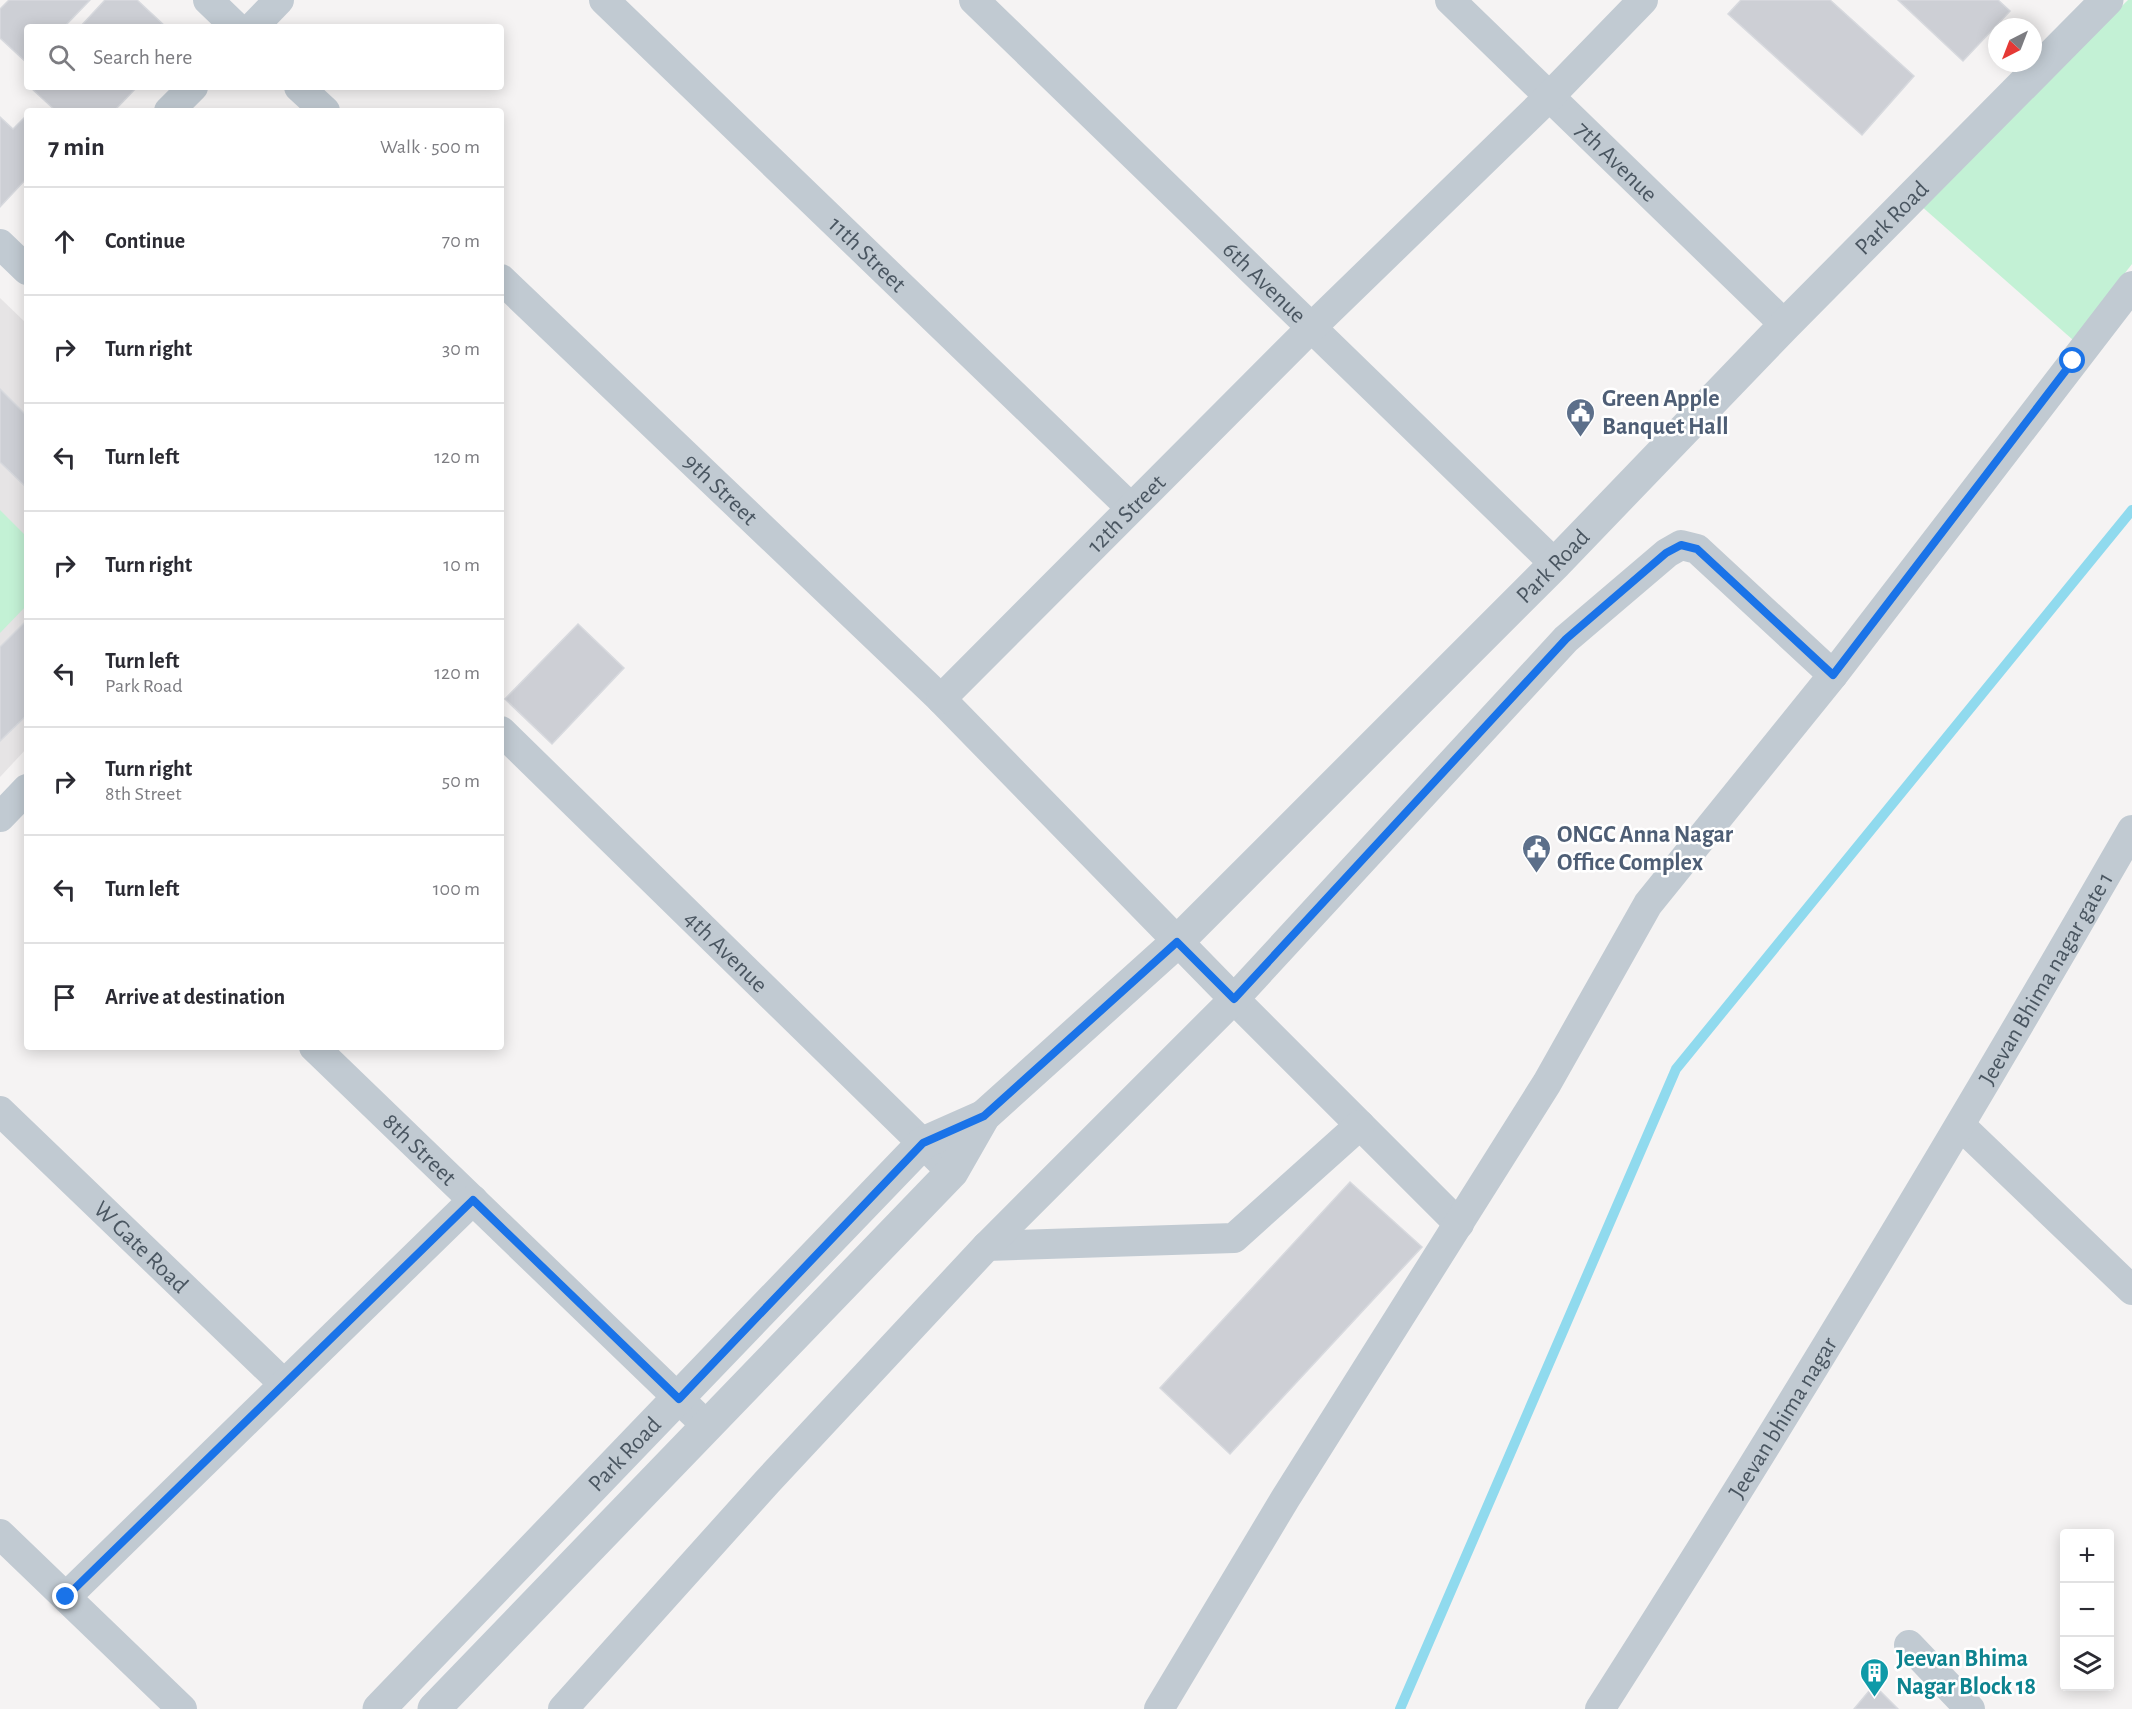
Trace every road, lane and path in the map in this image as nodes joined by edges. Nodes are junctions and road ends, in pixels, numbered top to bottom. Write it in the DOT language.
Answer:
graph roads {
  1 [pos="208,0"];
  2 [pos="279,0"];
  3 [pos="604,0"];
  4 [pos="974,0"];
  5 [pos="1450,0"];
  6 [pos="1642,0"];
  7 [pos="2107,0"];
  8 [pos="233,24"];
  9 [pos="256,24"];
  10 [pos="190,90"];
  11 [pos="302,90"];
  12 [pos="1549,97"];
  13 [pos="172,108"];
  14 [pos="322,108"];
  15 [pos="504,282"];
  16 [pos="2132,286"];
  17 [pos="1785,325"];
  18 [pos="1311,328"];
  19 [pos="1130,507"];
  20 [pos="1555,564"];
  21 [pos="1833,675"];
  22 [pos="941,699"];
  23 [pos="504,734"];
  24 [pos="24,792"];
  25 [pos="0,817"];
  26 [pos="2132,830"];
  27 [pos="1177,942"];
  28 [pos="1234,999"];
  29 [pos="317,1050"];
  30 [pos="0,1111"];
  31 [pos="984,1116"];
  32 [pos="1360,1125"];
  33 [pos="1961,1126"];
  34 [pos="923,1143"];
  35 [pos="952,1172"];
  36 [pos="473,1200"];
  37 [pos="1459,1224"];
  38 [pos="987,1246"];
  39 [pos="2132,1290"];
  40 [pos="284,1384"];
  41 [pos="679,1399"];
  42 [pos="707,1426"];
  43 [pos="0,1534"];
  44 [pos="66,1597"];
  45 [pos="1908,1645"];
  46 [pos="182,1709"];
  47 [pos="379,1709"];
  48 [pos="434,1709"];
  49 [pos="563,1709"];
  50 [pos="1159,1709"];
  51 [pos="1600,1709"];
  52 [pos="1970,1709"];
  1 -- 8 [label="street"];
  2 -- 9 [label="street"];
  3 -- 19 [label="street, 11th Street"];
  4 -- 18 [label="street, 6th Avenue"];
  5 -- 12 [label="street, 7th Avenue"];
  6 -- 12 [label="street, 12th Street"];
  7 -- 17 [label="street, Park Road"];
  10 -- 13 [label="street"];
  11 -- 14 [label="street"];
  12 -- 17 [label="street, 7th Avenue"];
  12 -- 18 [label="street, 12th Street"];
  15 -- 22 [label="street, 9th Street"];
  16 -- 21 [label="street"];
  17 -- 20 [label="street, Park Road"];
  18 -- 19 [label="street, 12th Street"];
  18 -- 20 [label="street, 6th Avenue"];
  19 -- 22 [label="street, 12th Street"];
  20 -- 27 [label="street, Park Road"];
  21 -- 28 [label="street"];
  21 -- 37 [label="street"];
  22 -- 27 [label="street, 9th Street"];
  23 -- 34 [label="street, 4th Avenue"];
  24 -- 25 [label="street"];
  26 -- 33 [label="street, Jeevan Bhima nagar gate 1"];
  27 -- 28 [label="street, 9th Street"];
  27 -- 31 [label="street, Park Road"];
  28 -- 32 [label="street, 9th Street"];
  28 -- 38 [label="street"];
  29 -- 36 [label="street, 8th Street"];
  30 -- 40 [label="street, W Gate Road"];
  31 -- 34 [label="street, Park Road"];
  31 -- 35 [label="street, Park Road"];
  32 -- 37 [label="street, 9th Street"];
  32 -- 38 [label="street"];
  33 -- 39 [label="street"];
  33 -- 51 [label="street, Jeevan bhima nagar"];
  34 -- 35 [label="street, 4th Avenue"];
  34 -- 41 [label="street, Park Road"];
  35 -- 42 [label="street, Park Road"];
  36 -- 40 [label="street"];
  36 -- 41 [label="street, 8th Street"];
  37 -- 50 [label="street"];
  38 -- 49 [label="street"];
  40 -- 44 [label="street"];
  41 -- 42 [label="street, 8th Street"];
  41 -- 47 [label="street, Park Road"];
  42 -- 48 [label="street, Park Road"];
  43 -- 44 [label="street"];
  44 -- 46 [label="street"];
  45 -- 52 [label="street"];
}
